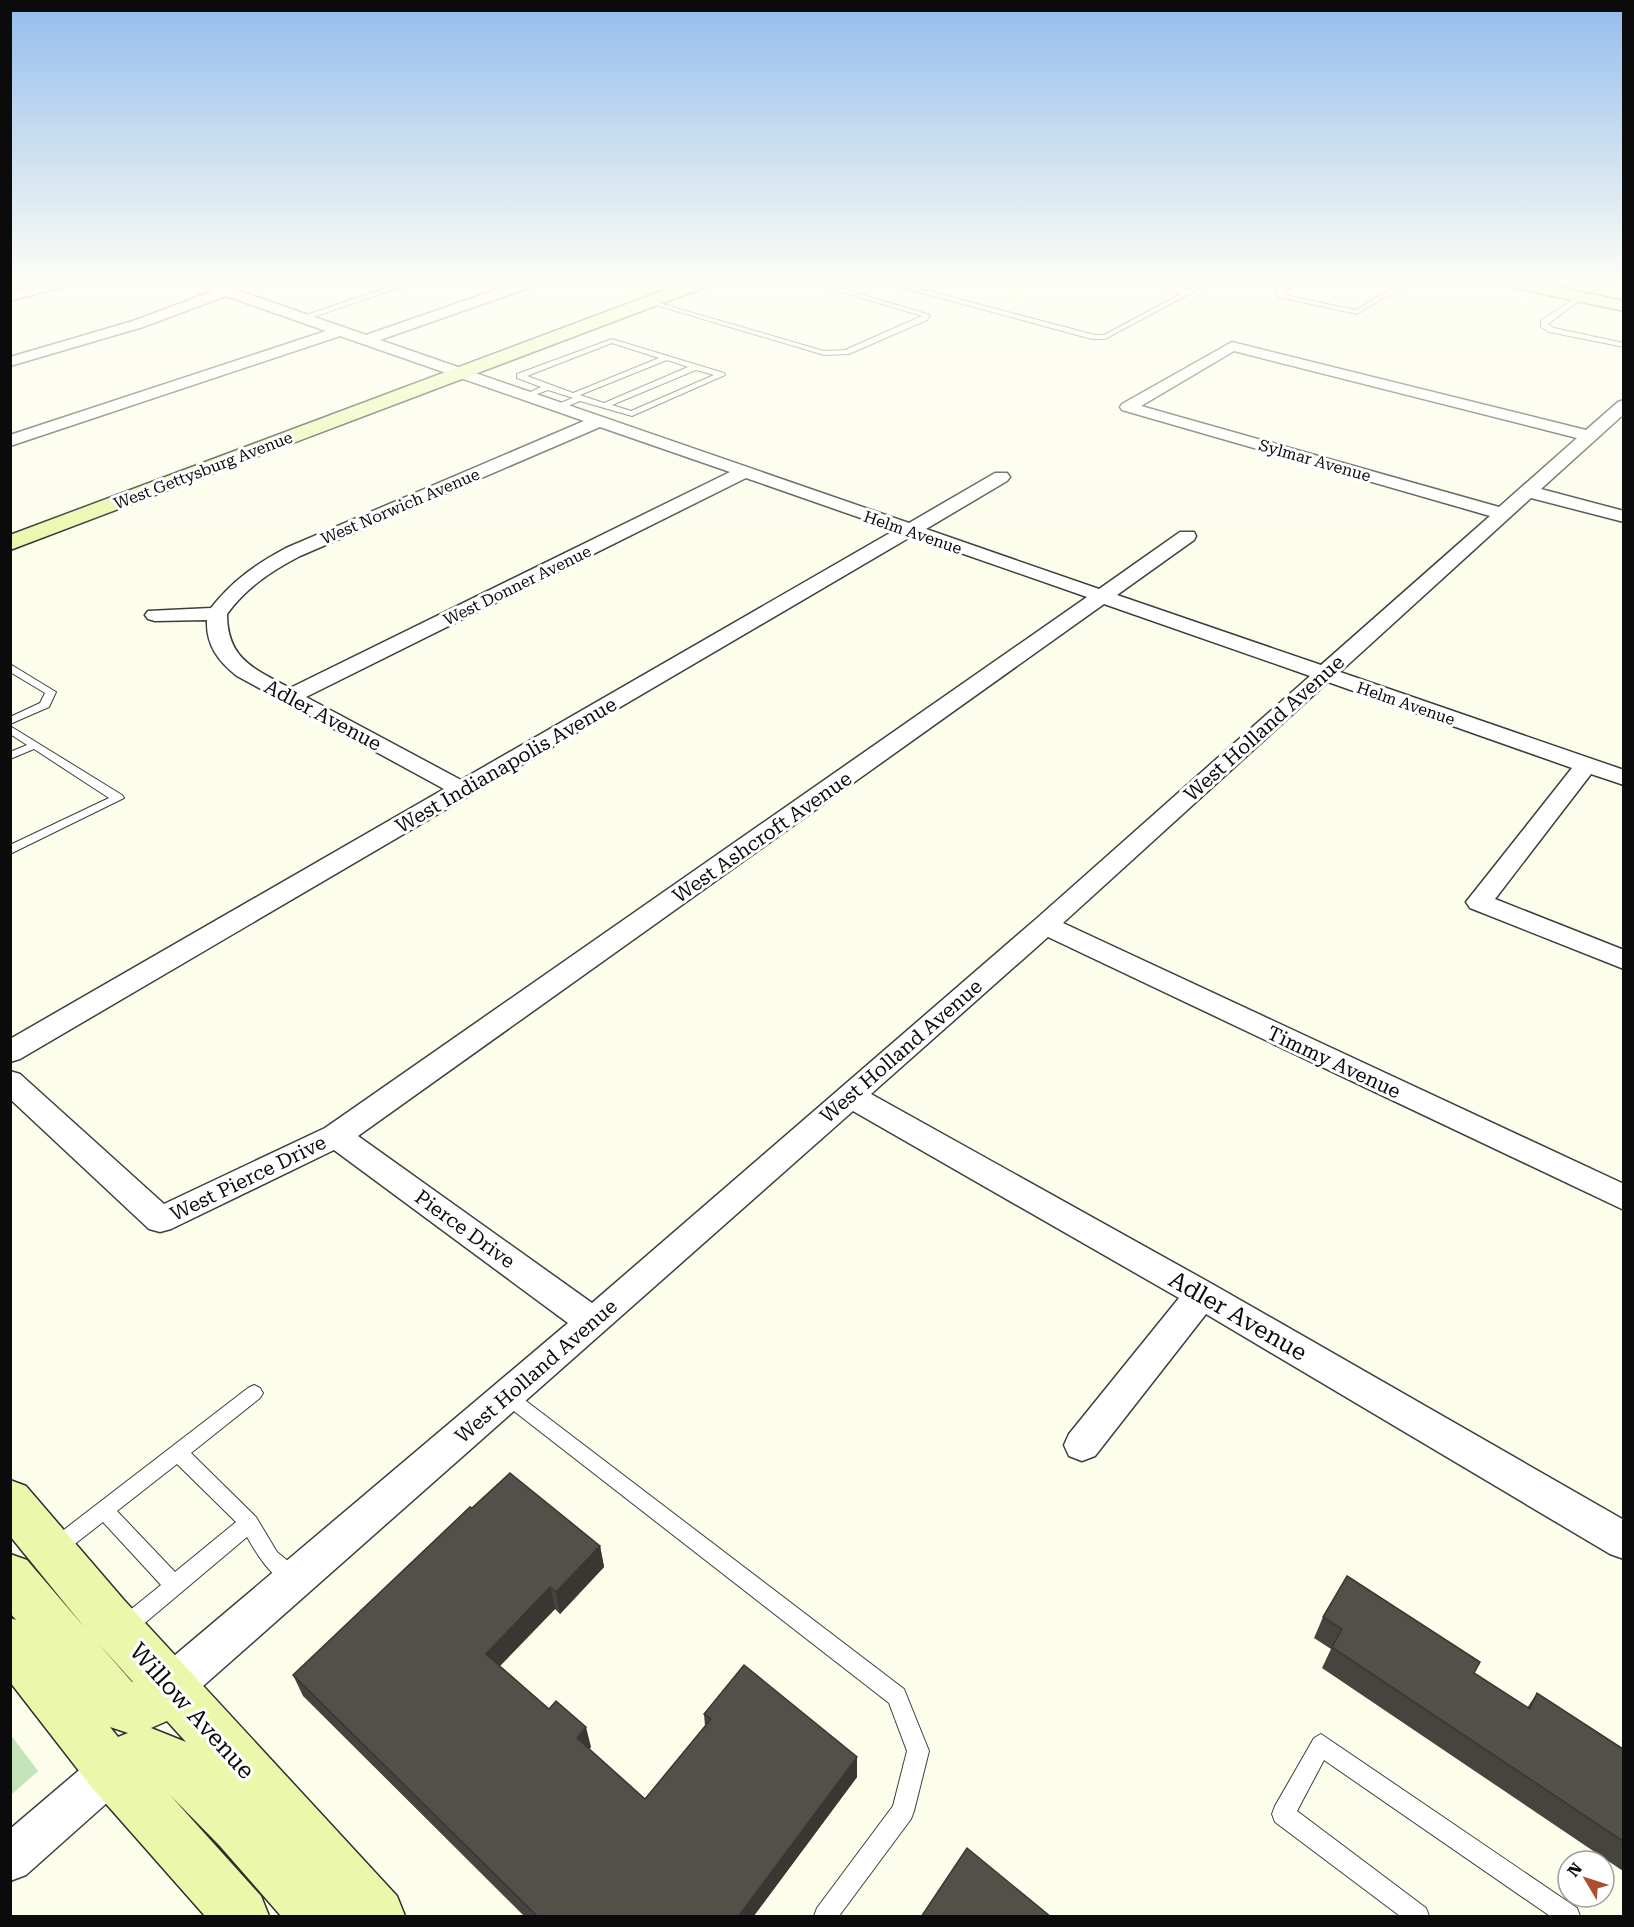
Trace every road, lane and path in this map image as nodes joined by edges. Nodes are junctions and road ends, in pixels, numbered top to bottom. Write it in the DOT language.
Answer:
graph roads {
  1 [pos="214,373"];
  2 [pos="459,373"];
  3 [pos="528,373"];
  4 [pos="632,373"];
  5 [pos="684,373"];
  6 [pos="715,373"];
  7 [pos="1186,373"];
  8 [pos="1339,373"];
  9 [pos="548,387"];
  10 [pos="526,396"];
  11 [pos="571,400"];
  12 [pos="1623,405"];
  13 [pos="602,413"];
  14 [pos="1588,436"];
  15 [pos="10,441"];
  16 [pos="745,472"];
  17 [pos="1001,477"];
  18 [pos="1527,491"];
  19 [pos="1503,514"];
  20 [pos="1623,517"];
  21 [pos="910,531"];
  22 [pos="1187,536"];
  23 [pos="10,543"];
  24 [pos="1102,597"];
  25 [pos="217,614"];
  26 [pos="155,615"];
  27 [pos="10,667"];
  28 [pos="1324,674"];
  29 [pos="289,697"];
  30 [pos="10,721"];
  31 [pos="10,729"];
  32 [pos="35,745"];
  33 [pos="10,756"];
  34 [pos="1586,765"];
  35 [pos="1623,778"];
  36 [pos="463,790"];
  37 [pos="10,850"];
  38 [pos="1045,926"];
  39 [pos="1623,960"];
  40 [pos="10,1052"];
  41 [pos="10,1081"];
  42 [pos="850,1096"];
  43 [pos="336,1136"];
  44 [pos="1623,1198"];
  45 [pos="1202,1295"];
  46 [pos="593,1322"];
  47 [pos="254,1393"];
  48 [pos="507,1395"];
  49 [pos="1082,1445"];
  50 [pos="178,1452"];
  51 [pos="10,1502"];
  52 [pos="104,1510"];
  53 [pos="249,1522"];
  54 [pos="1623,1541"];
  55 [pos="52,1551"];
  56 [pos="10,1576"];
  57 [pos="295,1581"];
  58 [pos="174,1585"];
  59 [pos="120,1631"];
  60 [pos="10,1642"];
  61 [pos="170,1688"];
  62 [pos="112,1770"];
  63 [pos="10,1859"];
  64 [pos="241,1917"];
  65 [pos="317,1917"];
  66 [pos="377,1917"];
  67 [pos="825,1917"];
  68 [pos="1418,1917"];
  69 [pos="1569,1917"];
  1 -- 15 [label="street"];
  2 -- 10 [label="street, Helm Avenue"];
  2 -- 23 [label="street, West Gettysburg Avenue"];
  3 -- 9 [label="lane"];
  4 -- 11 [label="lane"];
  5 -- 13 [label="lane"];
  6 -- 13 [label="lane"];
  7 -- 19 [label="street, Sylmar Avenue"];
  8 -- 14 [label="street, Sylmar Avenue"];
  9 -- 10 [label="lane"];
  9 -- 11 [label="lane"];
  10 -- 11 [label="street, Helm Avenue"];
  11 -- 13 [label="street, Helm Avenue"];
  12 -- 14 [label="street, West Holland Avenue"];
  13 -- 16 [label="street, Helm Avenue"];
  13 -- 25 [label="street, West Norwich Avenue"];
  14 -- 18 [label="street, West Holland Avenue"];
  16 -- 21 [label="street, Helm Avenue"];
  16 -- 29 [label="street, West Donner Avenue"];
  17 -- 21 [label="street, West Indianapolis Avenue"];
  18 -- 19 [label="street, West Holland Avenue"];
  18 -- 20 [label="street"];
  19 -- 28 [label="street, West Holland Avenue"];
  21 -- 24 [label="street, Helm Avenue"];
  21 -- 36 [label="street, West Indianapolis Avenue"];
  22 -- 24 [label="street, West Ashcroft Avenue"];
  24 -- 28 [label="street, Helm Avenue"];
  24 -- 43 [label="street, West Ashcroft Avenue"];
  25 -- 26 [label="street"];
  25 -- 29 [label="street, Adler Avenue"];
  27 -- 30 [label="lane"];
  28 -- 34 [label="street, Helm Avenue"];
  28 -- 38 [label="street, West Holland Avenue"];
  29 -- 36 [label="street, Adler Avenue"];
  31 -- 32 [label="lane"];
  32 -- 33 [label="lane"];
  32 -- 37 [label="lane"];
  34 -- 35 [label="street, Helm Avenue"];
  34 -- 39 [label="street"];
  36 -- 40 [label="street, West Indianapolis Avenue"];
  38 -- 42 [label="street, West Holland Avenue"];
  38 -- 44 [label="street, Timmy Avenue"];
  41 -- 43 [label="street, West Pierce Drive"];
  42 -- 45 [label="street, Adler Avenue"];
  42 -- 46 [label="street, West Holland Avenue"];
  43 -- 46 [label="street, Pierce Drive"];
  45 -- 49 [label="street"];
  45 -- 54 [label="street, Adler Avenue"];
  46 -- 48 [label="street, West Holland Avenue"];
  47 -- 50 [label="lane"];
  48 -- 57 [label="street, West Holland Avenue"];
  48 -- 67 [label="lane"];
  50 -- 52 [label="lane"];
  50 -- 53 [label="lane"];
  51 -- 55 [label="street, Willow Avenue"];
  52 -- 55 [label="lane"];
  52 -- 58 [label="lane"];
  53 -- 57 [label="lane"];
  53 -- 58 [label="lane"];
  55 -- 59 [label="street, Willow Avenue"];
  56 -- 61 [label="street"];
  57 -- 61 [label="street, West Holland Avenue"];
  58 -- 59 [label="lane"];
  59 -- 61 [label="street, Willow Avenue"];
  60 -- 62 [label="street"];
  61 -- 66 [label="street, Willow Avenue"];
  62 -- 63 [label="street"];
  62 -- 64 [label="street"];
  62 -- 65 [label="street"];
  68 -- 69 [label="lane"];
}
